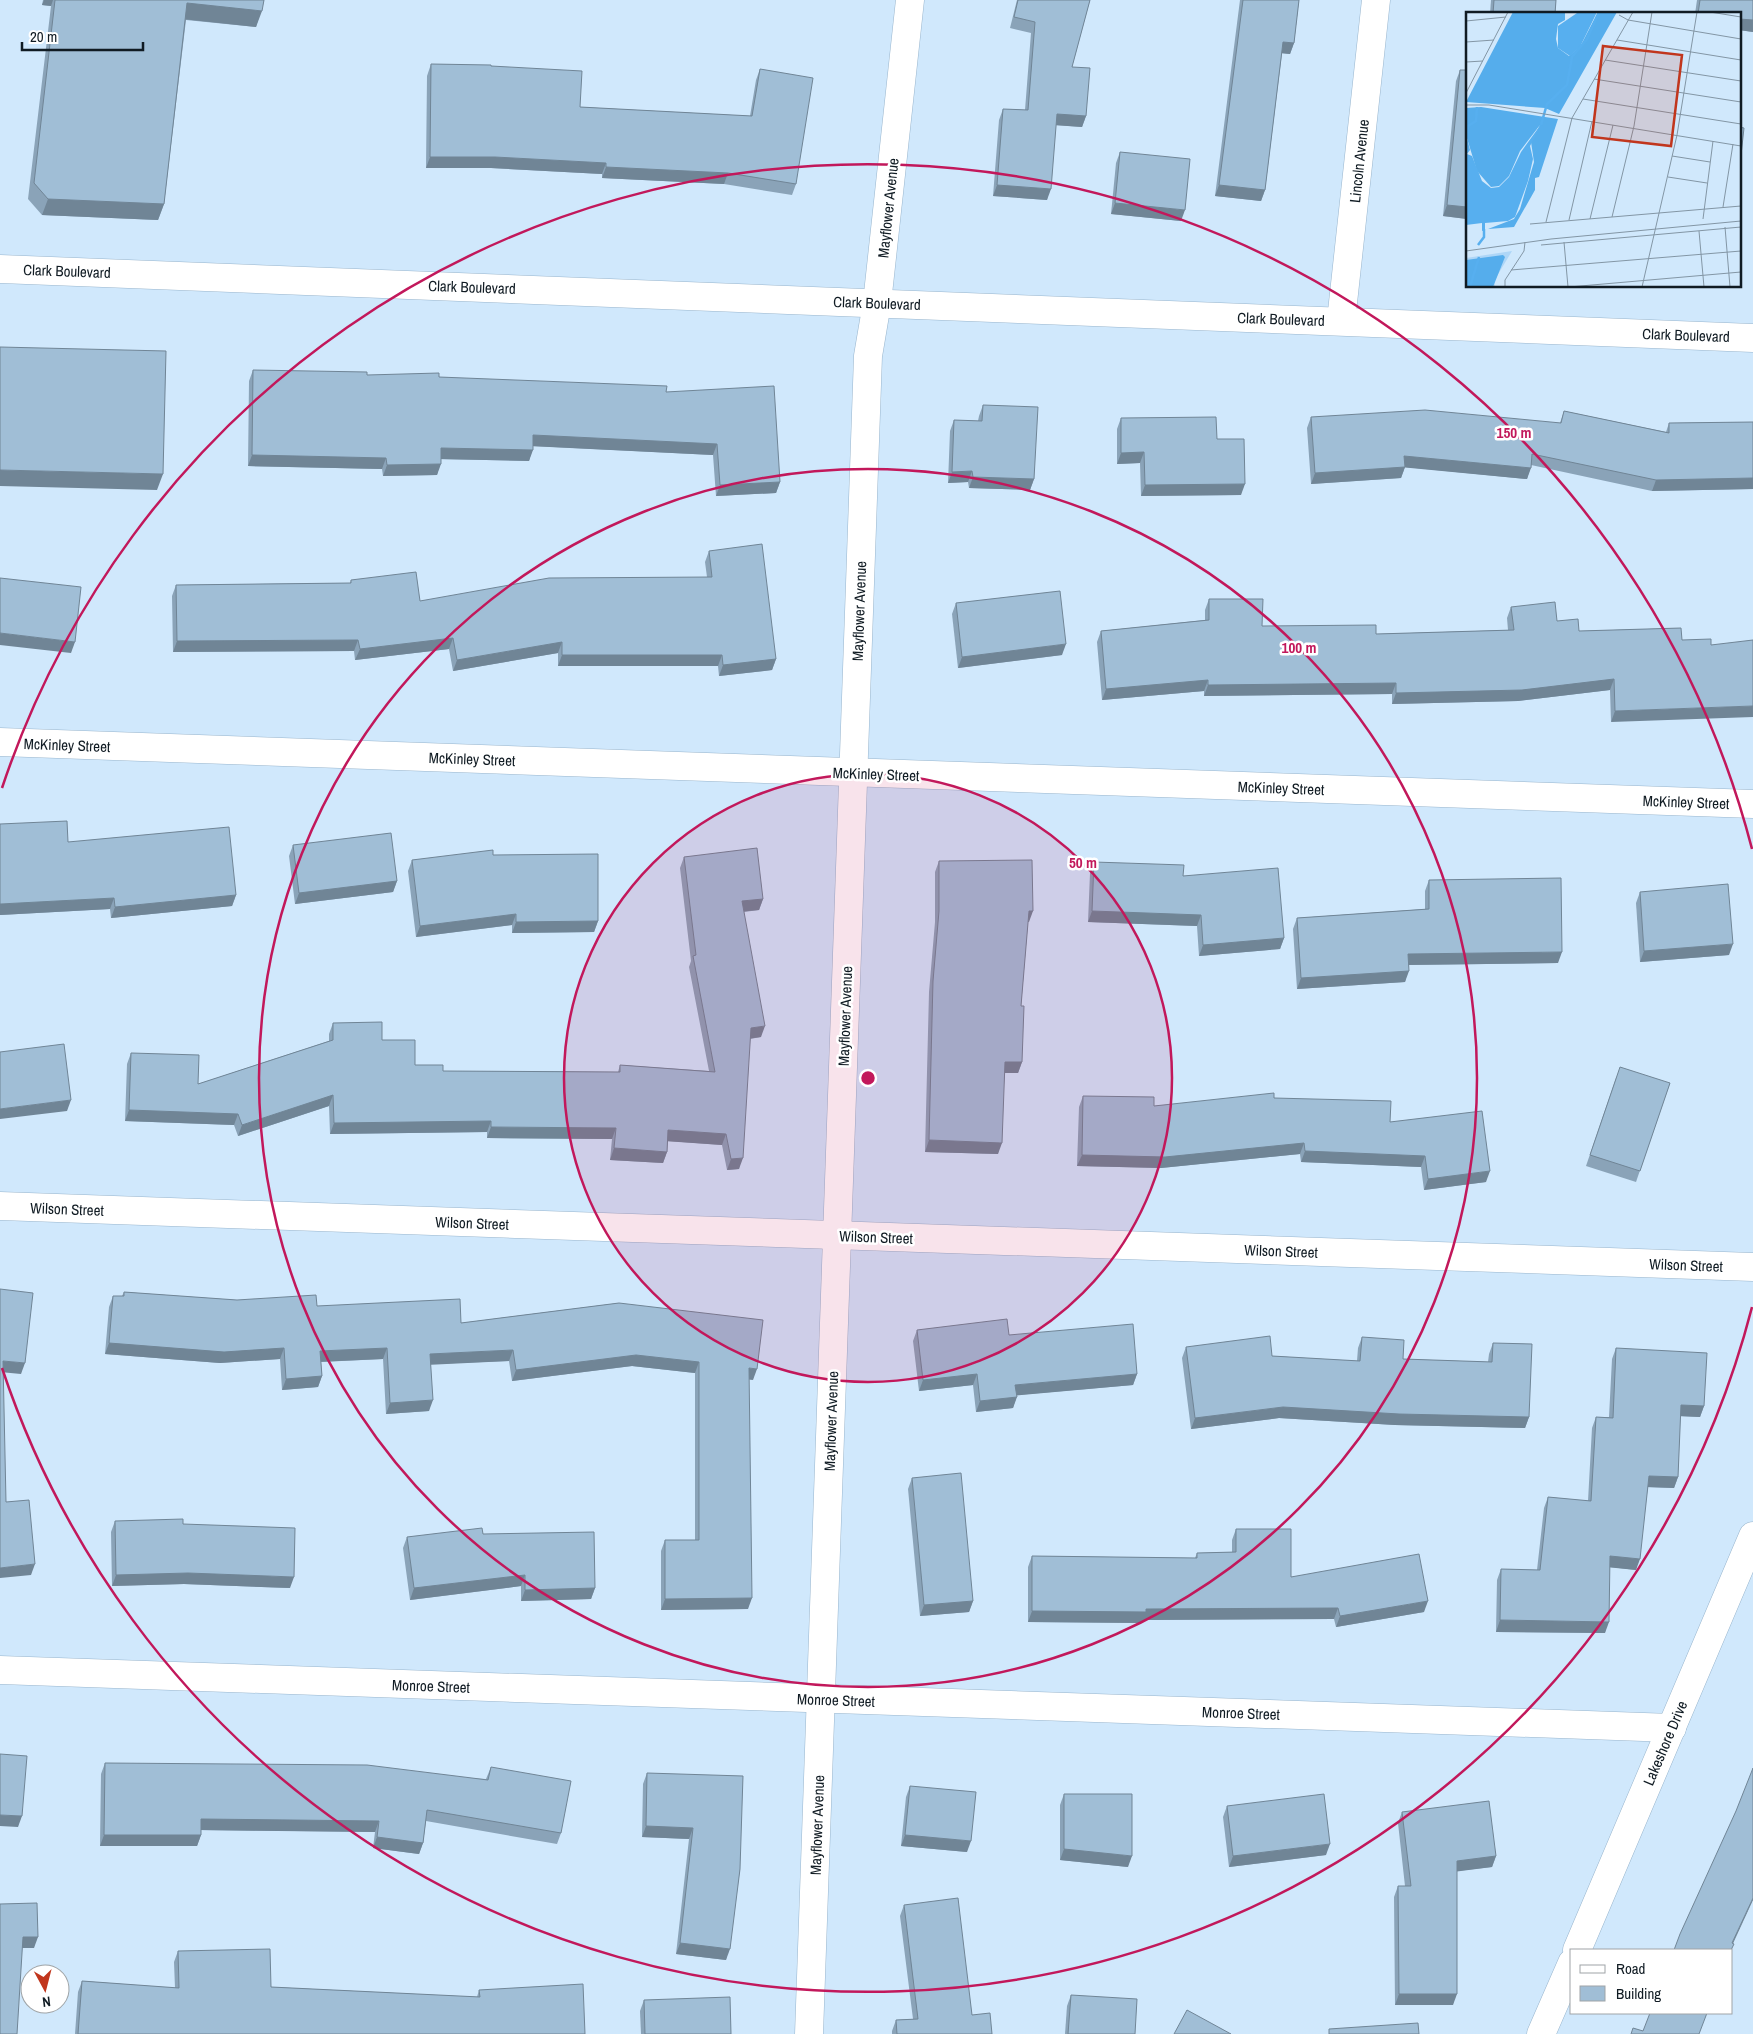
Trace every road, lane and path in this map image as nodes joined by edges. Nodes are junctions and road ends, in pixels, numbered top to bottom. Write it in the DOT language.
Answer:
graph roads {
  1 [pos="910,0"];
  2 [pos="1376,0"];
  3 [pos="0,269"];
  4 [pos="877,304"];
  5 [pos="1341,321"];
  6 [pos="1753,338"];
  7 [pos="0,742"];
  8 [pos="854,773"];
  9 [pos="1753,804"];
  10 [pos="0,1206"];
  11 [pos="838,1236"];
  12 [pos="1753,1267"];
  13 [pos="1753,1536"];
  14 [pos="0,1670"];
  15 [pos="822,1699"];
  16 [pos="1672,1728"];
  17 [pos="1577,1949"];
  18 [pos="1570,1968"];
  19 [pos="809,2034"];
  20 [pos="1541,2034"];
  1 -- 4 [label="street, Mayflower Avenue"];
  2 -- 5 [label="street, Lincoln Avenue"];
  3 -- 4 [label="street, Clark Boulevard"];
  4 -- 5 [label="street, Clark Boulevard"];
  4 -- 8 [label="street, Mayflower Avenue"];
  5 -- 6 [label="street, Clark Boulevard"];
  7 -- 8 [label="street, McKinley Street"];
  8 -- 9 [label="street, McKinley Street"];
  8 -- 11 [label="street, Mayflower Avenue"];
  10 -- 11 [label="street, Wilson Street"];
  11 -- 12 [label="street, Wilson Street"];
  11 -- 15 [label="street, Mayflower Avenue"];
  13 -- 16 [label="street, Lakeshore Drive"];
  14 -- 15 [label="street, Monroe Street"];
  15 -- 16 [label="street, Monroe Street"];
  15 -- 19 [label="street, Mayflower Avenue"];
  16 -- 17 [label="street, Lakeshore Drive"];
  18 -- 20 [label="street"];
}
